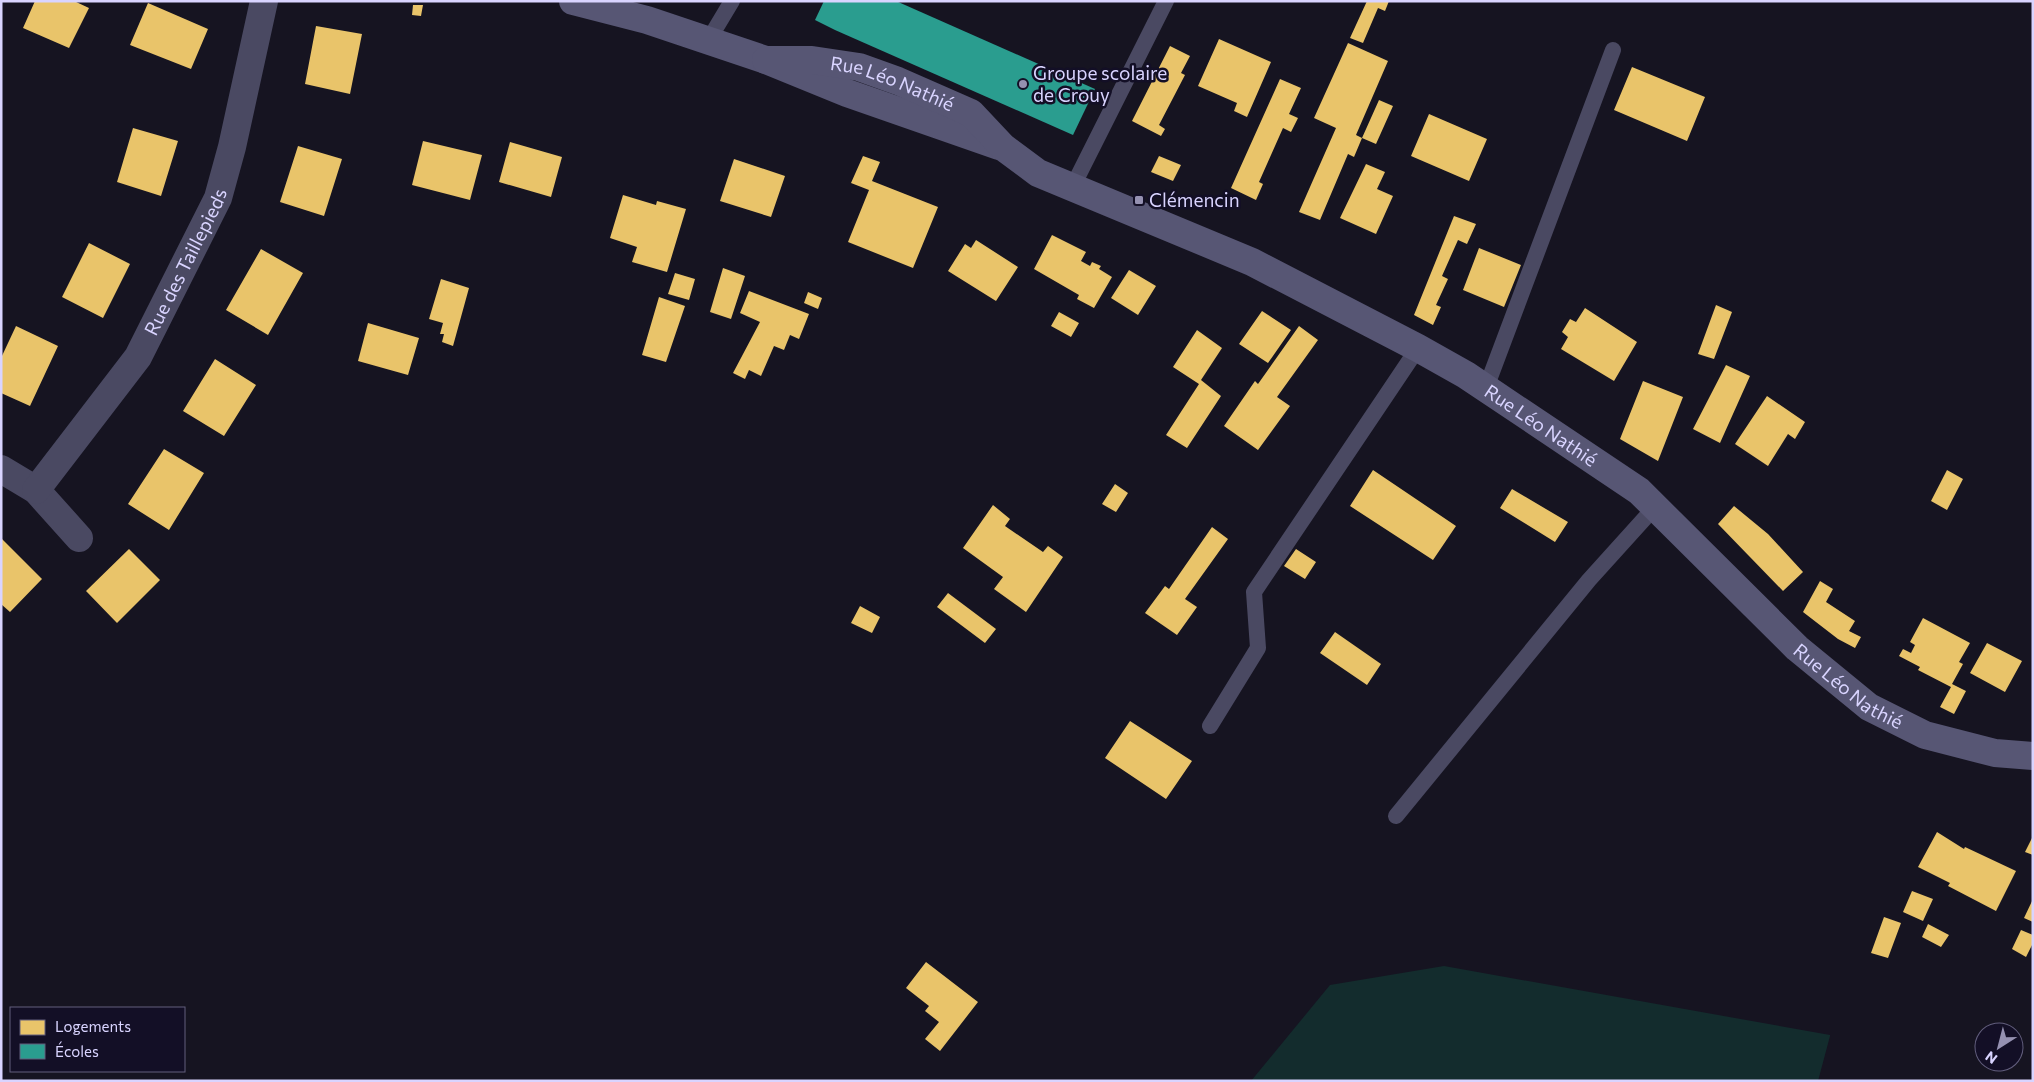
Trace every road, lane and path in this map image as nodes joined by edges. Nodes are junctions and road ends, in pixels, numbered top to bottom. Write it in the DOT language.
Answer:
graph roads {
  1 [pos="264,1"];
  2 [pos="573,1"];
  3 [pos="732,1"];
  4 [pos="1166,1"];
  5 [pos="708,41"];
  6 [pos="1613,50"];
  7 [pos="1072,188"];
  8 [pos="1418,348"];
  9 [pos="1486,388"];
  10 [pos="1,469"];
  11 [pos="36,490"];
  12 [pos="1655,507"];
  13 [pos="79,538"];
  14 [pos="1210,726"];
  15 [pos="2033,756"];
  16 [pos="1396,816"];
  1 -- 11 [label="street, Rue des Taillepieds"];
  2 -- 5 [label="main road, Rue Léo Nathié"];
  3 -- 5 [label="lane"];
  4 -- 7 [label="lane"];
  5 -- 7 [label="main road, Rue Léo Nathié"];
  6 -- 9 [label="lane"];
  7 -- 8 [label="main road, Rue Léo Nathié"];
  8 -- 9 [label="main road, Rue Léo Nathié"];
  8 -- 14 [label="lane"];
  9 -- 12 [label="main road, Rue Léo Nathié"];
  10 -- 11 [label="street"];
  11 -- 13 [label="street"];
  12 -- 15 [label="main road, Rue Léo Nathié"];
  12 -- 16 [label="lane"];
}
